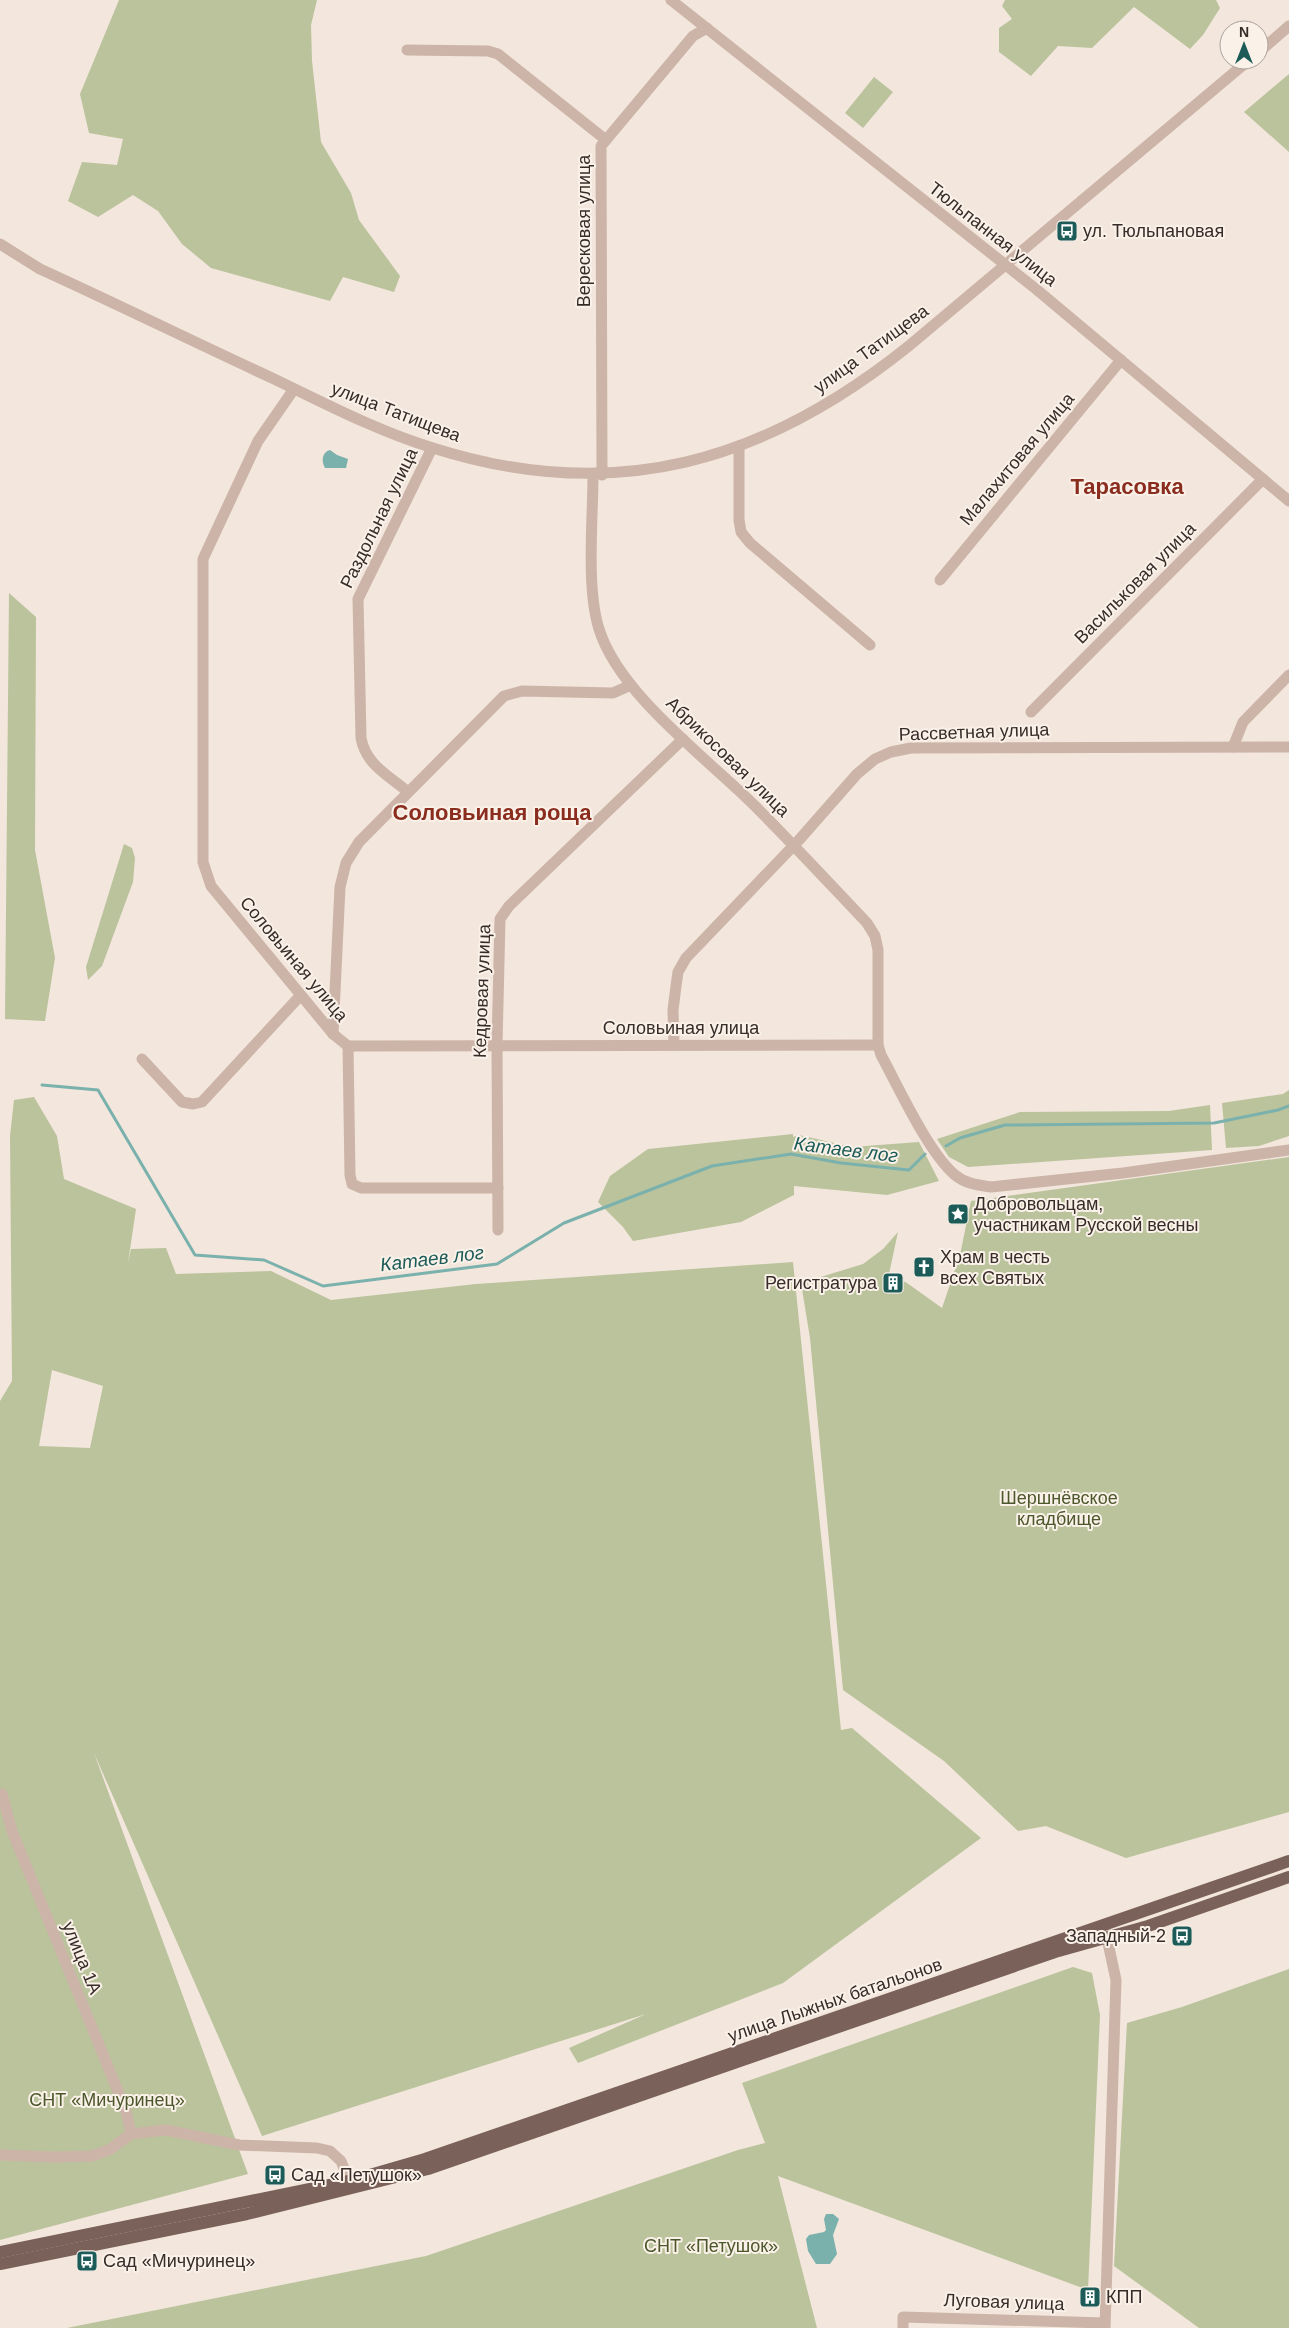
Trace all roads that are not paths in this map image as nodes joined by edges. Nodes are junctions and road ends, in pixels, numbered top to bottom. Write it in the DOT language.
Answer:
graph roads {
  1 [pos="671,0"];
  2 [pos="1289,26"];
  3 [pos="707,28"];
  4 [pos="1269,43"];
  5 [pos="407,50"];
  6 [pos="1237,70"];
  7 [pos="606,140"];
  8 [pos="0,244"];
  9 [pos="1004,266"];
  10 [pos="1121,360"];
  11 [pos="294,389"];
  12 [pos="739,446"];
  13 [pos="432,448"];
  14 [pos="598,475"];
  15 [pos="1263,479"];
  16 [pos="1289,501"];
  17 [pos="940,580"];
  18 [pos="870,644"];
  19 [pos="1289,675"];
  20 [pos="631,685"];
  21 [pos="1031,712"];
  22 [pos="683,739"];
  23 [pos="1233,747"];
  24 [pos="1289,747"];
  25 [pos="408,792"];
  26 [pos="793,845"];
  27 [pos="300,996"];
  28 [pos="333,1034"];
  29 [pos="498,1045"];
  30 [pos="674,1045"];
  31 [pos="878,1045"];
  32 [pos="348,1046"];
  33 [pos="142,1059"];
  34 [pos="1289,1150"];
  35 [pos="498,1188"];
  36 [pos="498,1230"];
  37 [pos="2,1794"];
  38 [pos="1289,1861"];
  39 [pos="1289,1877"];
  40 [pos="1105,1931"];
  41 [pos="131,2134"];
  42 [pos="0,2155"];
  43 [pos="393,2174"];
  44 [pos="348,2181"];
  45 [pos="0,2252"];
  46 [pos="0,2264"];
  47 [pos="903,2322"];
  48 [pos="1105,2326"];
  1 -- 3 [label="street, Тюльпанная улица"];
  2 -- 4 [label="street"];
  3 -- 7 [label="street, Вересковая улица"];
  3 -- 9 [label="street, Тюльпанная улица"];
  5 -- 7 [label="street"];
  6 -- 9 [label="street, улица Татищева"];
  7 -- 14 [label="street, Вересковая улица"];
  8 -- 11 [label="street, улица Татищева"];
  9 -- 10 [label="street, Тюльпанная улица"];
  9 -- 12 [label="street, улица Татищева"];
  10 -- 15 [label="street, Тюльпанная улица"];
  10 -- 17 [label="street, Малахитовая улица"];
  11 -- 13 [label="street, улица Татищева"];
  11 -- 27 [label="street, Соловьиная улица"];
  12 -- 14 [label="street, улица Татищева"];
  12 -- 18 [label="street"];
  13 -- 14 [label="street, улица Татищева"];
  13 -- 25 [label="street, Раздольная улица"];
  14 -- 20 [label="street, Абрикосовая улица"];
  15 -- 16 [label="street, Тюльпанная улица"];
  15 -- 21 [label="street, Васильковая улица"];
  19 -- 23 [label="street"];
  20 -- 22 [label="street, Абрикосовая улица"];
  20 -- 25 [label="street"];
  22 -- 26 [label="street, Абрикосовая улица"];
  22 -- 29 [label="street, Кедровая улица"];
  23 -- 24 [label="street, Рассветная улица"];
  23 -- 26 [label="street, Рассветная улица"];
  25 -- 28 [label="street"];
  26 -- 30 [label="street, Рассветная улица"];
  26 -- 31 [label="street, Абрикосовая улица"];
  27 -- 28 [label="street, Соловьиная улица"];
  27 -- 33 [label="street"];
  28 -- 32 [label="street, Соловьиная улица"];
  29 -- 30 [label="street, Соловьиная улица"];
  29 -- 32 [label="street, Соловьиная улица"];
  29 -- 35 [label="street, Кедровая улица"];
  30 -- 31 [label="street, Соловьиная улица"];
  31 -- 34 [label="street"];
  32 -- 35 [label="street"];
  35 -- 36 [label="street, Кедровая улица"];
  37 -- 41 [label="street, улица 1А"];
  38 -- 40 [label="main road, улица Лыжных батальонов"];
  39 -- 40 [label="main road, улица Лыжных батальонов"];
  40 -- 43 [label="main road, улица Лыжных батальонов"];
  40 -- 48 [label="street"];
  41 -- 42 [label="street"];
  41 -- 44 [label="street"];
  43 -- 44 [label="main road"];
  43 -- 46 [label="main road"];
  44 -- 45 [label="main road"];
  47 -- 48 [label="street, Луговая улица"];
}
